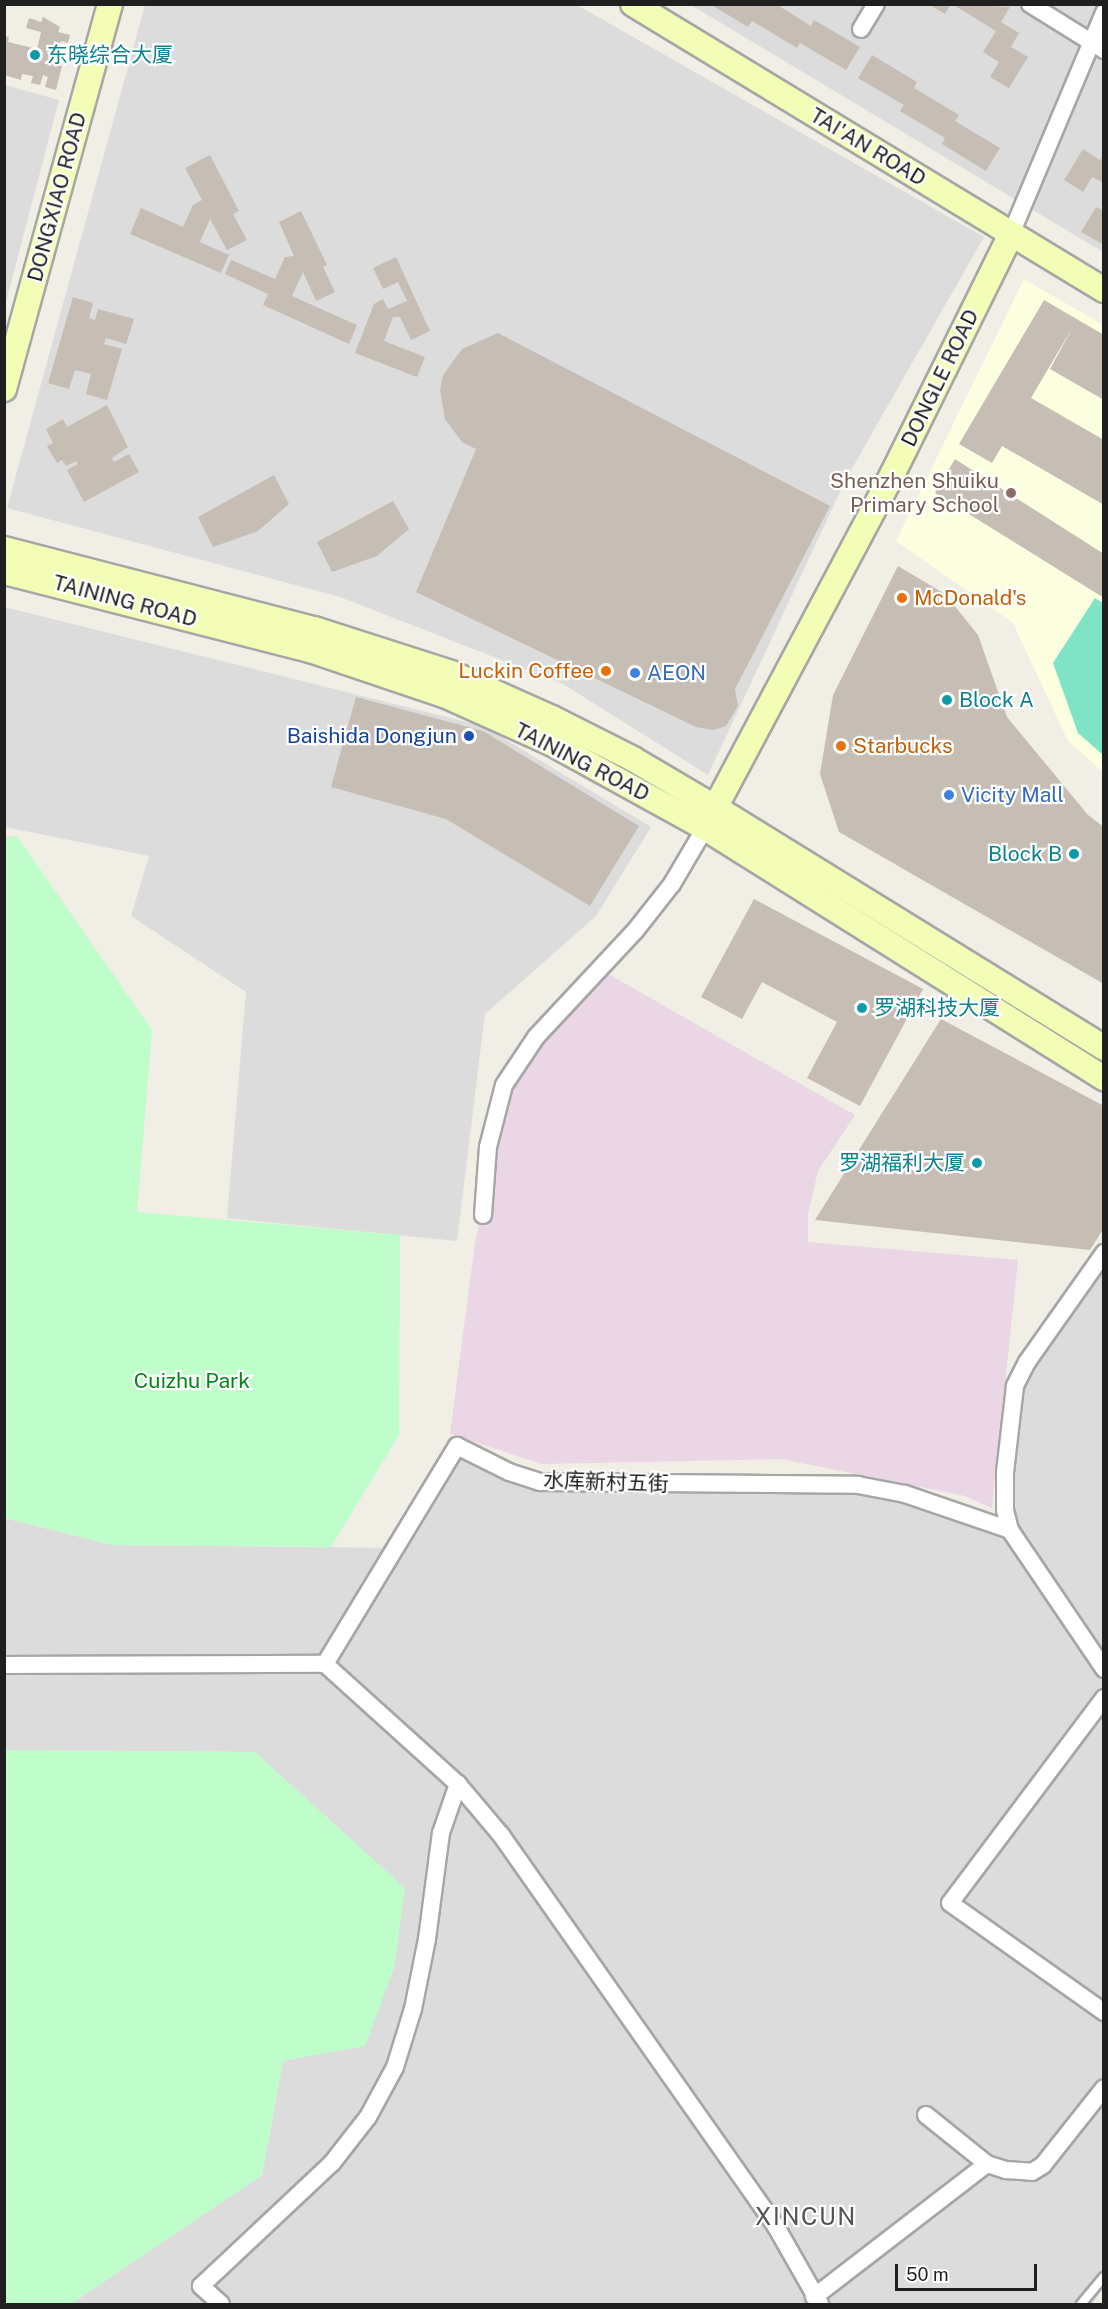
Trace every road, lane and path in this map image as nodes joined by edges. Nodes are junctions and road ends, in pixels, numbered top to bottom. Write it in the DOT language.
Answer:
graph roads {
  1 [pos="110,4"];
  2 [pos="633,4"];
  3 [pos="876,4"];
  4 [pos="1030,4"];
  5 [pos="1104,13"];
  6 [pos="861,29"];
  7 [pos="1097,46"];
  8 [pos="1011,234"];
  9 [pos="1104,290"];
  10 [pos="4,389"];
  11 [pos="4,549"];
  12 [pos="4,572"];
  13 [pos="710,818"];
  14 [pos="1104,1048"];
  15 [pos="1104,1078"];
  16 [pos="483,1215"];
  17 [pos="1104,1253"];
  18 [pos="1010,1530"];
  19 [pos="325,1664"];
  20 [pos="4,1665"];
  21 [pos="1104,1669"];
  22 [pos="1104,1698"];
  23 [pos="458,1784"];
  24 [pos="1104,2012"];
  25 [pos="1104,2088"];
  26 [pos="926,2115"];
  27 [pos="987,2164"];
  28 [pos="1104,2277"];
  29 [pos="817,2301"];
  30 [pos="221,2304"];
  31 [pos="1081,2304"];
  1 -- 10 [label="main road, DONGXIAO ROAD"];
  2 -- 8 [label="main road, TAI'AN ROAD"];
  3 -- 6 [label="street"];
  4 -- 7 [label="street"];
  5 -- 7 [label="street, DONGLE ROAD"];
  7 -- 8 [label="street, DONGLE ROAD"];
  8 -- 9 [label="main road, TAI'AN ROAD"];
  8 -- 13 [label="main road, DONGLE ROAD"];
  11 -- 13 [label="main road, TAINING ROAD"];
  12 -- 13 [label="main road, TAINING ROAD"];
  13 -- 14 [label="main road, TAINING ROAD"];
  13 -- 15 [label="main road, TAINING ROAD"];
  13 -- 16 [label="street"];
  17 -- 18 [label="street"];
  18 -- 19 [label="street, 水库新村五街"];
  18 -- 21 [label="street"];
  19 -- 20 [label="street"];
  19 -- 23 [label="street"];
  22 -- 24 [label="street"];
  23 -- 29 [label="street"];
  23 -- 30 [label="street"];
  25 -- 27 [label="street"];
  26 -- 27 [label="street"];
  27 -- 29 [label="street"];
  28 -- 31 [label="lane"];
}
